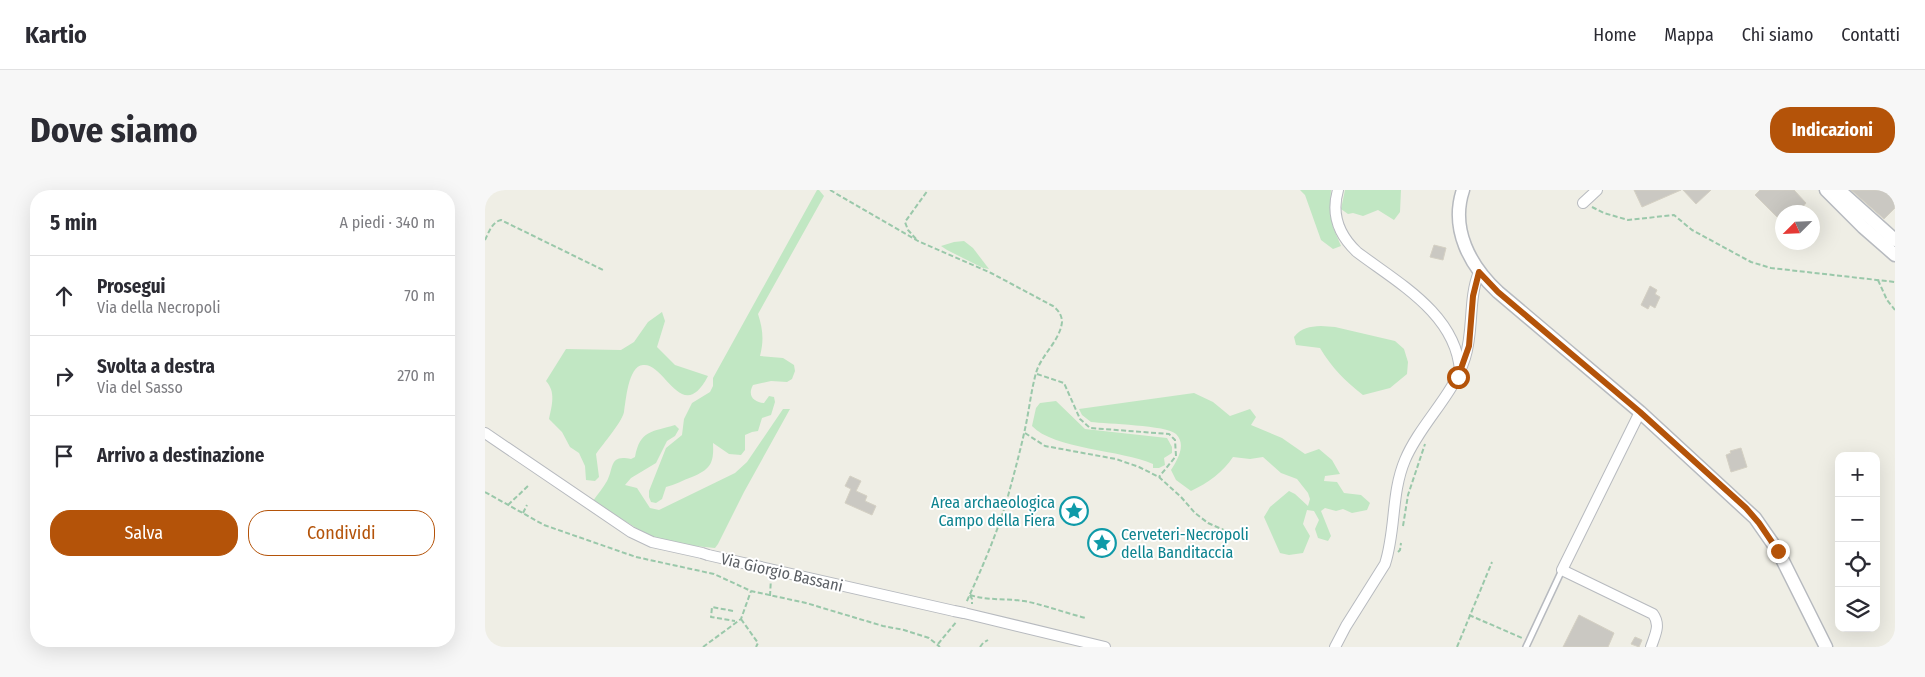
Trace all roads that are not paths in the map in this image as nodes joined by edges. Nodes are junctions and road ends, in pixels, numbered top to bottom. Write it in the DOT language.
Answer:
graph roads {
  1 [pos="1338,190"];
  2 [pos="1463,190"];
  3 [pos="1597,190"];
  4 [pos="1826,190"];
  5 [pos="1839,190"];
  6 [pos="1583,203"];
  7 [pos="1895,240"];
  8 [pos="1895,255"];
  9 [pos="1479,272"];
  10 [pos="1460,372"];
  11 [pos="1640,412"];
  12 [pos="485,433"];
  13 [pos="1562,570"];
  14 [pos="1527,644"];
  15 [pos="1105,647"];
  16 [pos="1335,647"];
  17 [pos="1651,647"];
  18 [pos="1826,647"];
  1 -- 10 [label="street"];
  2 -- 9 [label="street"];
  3 -- 6 [label="street"];
  4 -- 8 [label="street"];
  5 -- 7 [label="street"];
  9 -- 10 [label="street"];
  9 -- 11 [label="street"];
  10 -- 16 [label="street"];
  11 -- 13 [label="street"];
  11 -- 18 [label="street"];
  12 -- 15 [label="street, Via Giorgio Bassani"];
  13 -- 14 [label="lane"];
  13 -- 17 [label="street"];
}
